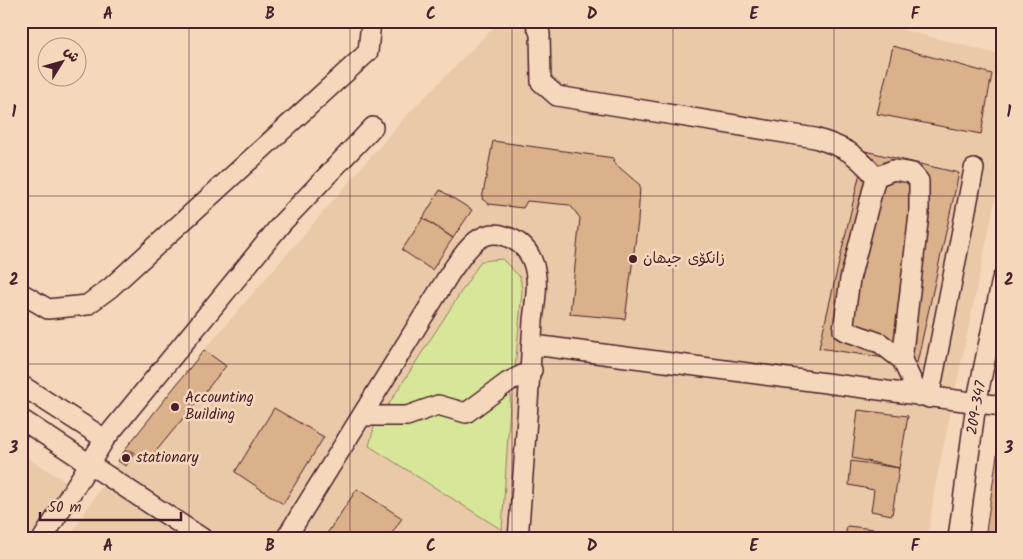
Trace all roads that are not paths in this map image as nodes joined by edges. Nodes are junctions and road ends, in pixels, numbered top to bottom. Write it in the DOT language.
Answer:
graph roads {
  1 [pos="371,21"];
  2 [pos="535,21"];
  3 [pos="373,127"];
  4 [pos="974,169"];
  5 [pos="876,178"];
  6 [pos="1002,279"];
  7 [pos="21,293"];
  8 [pos="534,345"];
  9 [pos="902,360"];
  10 [pos="532,370"];
  11 [pos="21,384"];
  12 [pos="924,397"];
  13 [pos="976,404"];
  14 [pos="1002,406"];
  15 [pos="362,416"];
  16 [pos="21,419"];
  17 [pos="105,439"];
  18 [pos="90,463"];
  19 [pos="43,538"];
  20 [pos="202,538"];
  21 [pos="286,538"];
  22 [pos="518,538"];
  23 [pos="958,538"];
  1 -- 7 [label="street"];
  2 -- 5 [label="street"];
  3 -- 17 [label="street"];
  4 -- 12 [label="street"];
  5 -- 9 [label="street"];
  5 -- 9 [label="street"];
  6 -- 13 [label="street, 209-347"];
  8 -- 10 [label="street"];
  8 -- 12 [label="street"];
  8 -- 15 [label="street"];
  9 -- 12 [label="street"];
  10 -- 15 [label="street"];
  10 -- 22 [label="street"];
  11 -- 17 [label="street"];
  12 -- 13 [label="street"];
  13 -- 14 [label="street"];
  13 -- 23 [label="street, 209-347"];
  15 -- 21 [label="street"];
  16 -- 18 [label="street"];
  17 -- 18 [label="street"];
  18 -- 19 [label="street"];
  18 -- 20 [label="street"];
}
